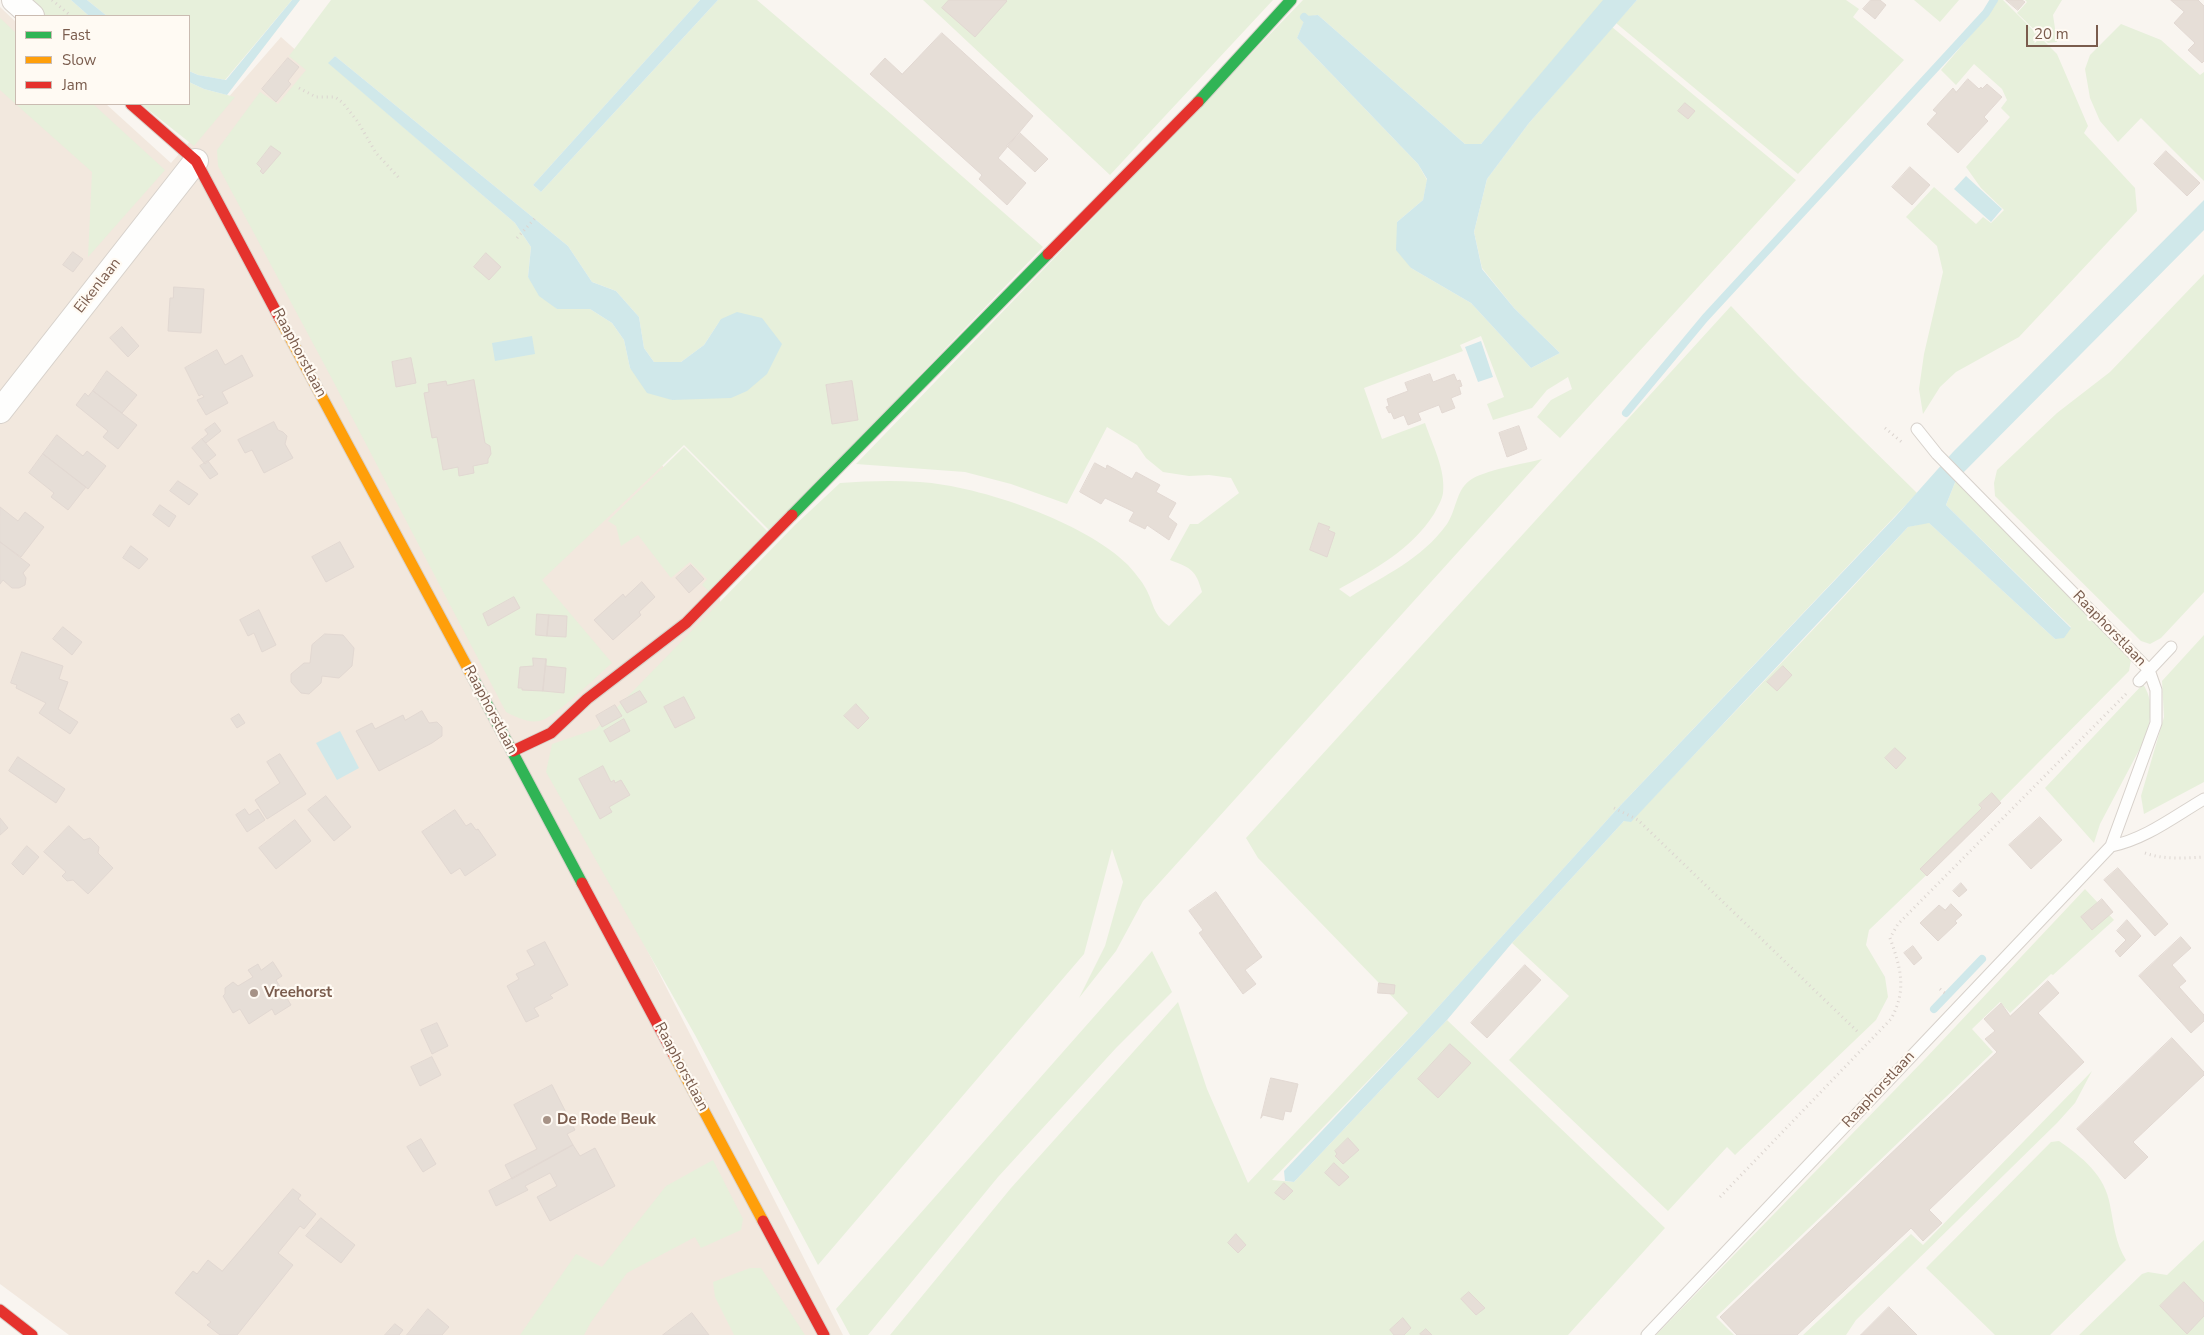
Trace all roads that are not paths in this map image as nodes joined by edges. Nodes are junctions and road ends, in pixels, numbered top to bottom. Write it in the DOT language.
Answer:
graph roads {
  1 [pos="14,0"];
  2 [pos="1291,0"];
  3 [pos="31,15"];
  4 [pos="132,105"];
  5 [pos="196,161"];
  6 [pos="0,411"];
  7 [pos="1917,429"];
  8 [pos="2171,647"];
  9 [pos="2149,670"];
  10 [pos="2139,681"];
  11 [pos="513,751"];
  12 [pos="2204,799"];
  13 [pos="2111,846"];
  14 [pos="0,1310"];
  15 [pos="32,1335"];
  16 [pos="824,1335"];
  17 [pos="1647,1335"];
  1 -- 3 [label="street"];
  2 -- 11 [label="street"];
  4 -- 5 [label="street, Raaphorstlaan"];
  5 -- 6 [label="street, Eikenlaan"];
  5 -- 11 [label="street, Raaphorstlaan"];
  7 -- 9 [label="lane, Raaphorstlaan"];
  8 -- 9 [label="lane"];
  9 -- 10 [label="lane"];
  9 -- 13 [label="lane, Raaphorstlaan"];
  11 -- 16 [label="street, Raaphorstlaan"];
  12 -- 13 [label="lane, Raaphorstlaan"];
  13 -- 17 [label="lane, Raaphorstlaan"];
  14 -- 15 [label="street"];
}
